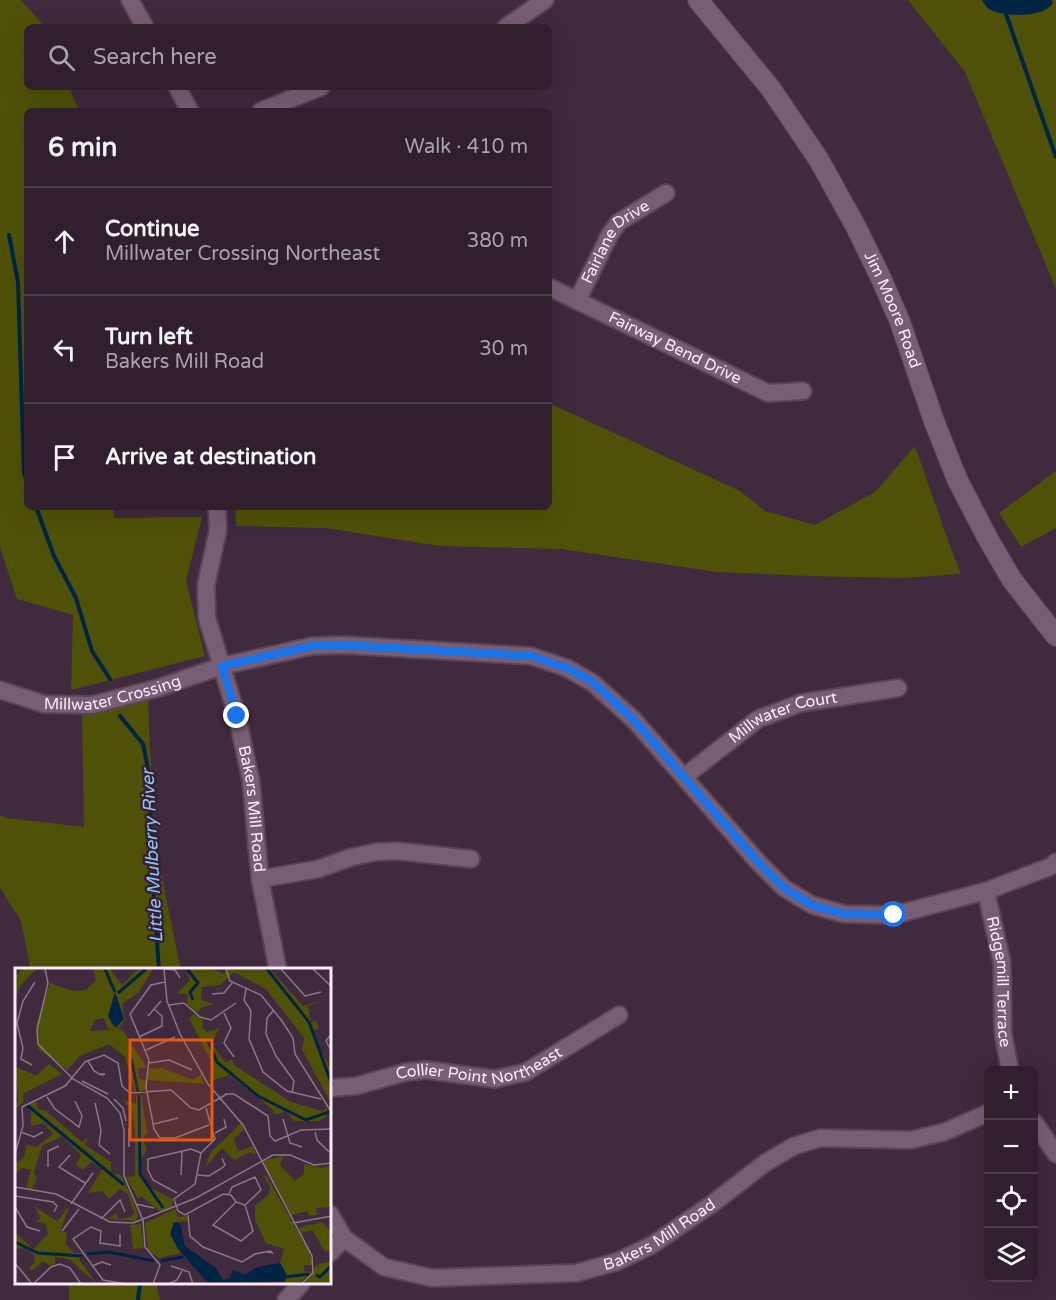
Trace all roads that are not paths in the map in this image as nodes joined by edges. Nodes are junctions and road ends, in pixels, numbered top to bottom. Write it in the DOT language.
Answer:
graph roads {
  1 [pos="130,0"];
  2 [pos="545,0"];
  3 [pos="698,0"];
  4 [pos="143,24"];
  5 [pos="510,24"];
  6 [pos="179,90"];
  7 [pos="314,90"];
  8 [pos="188,108"];
  9 [pos="268,108"];
  10 [pos="666,193"];
  11 [pos="552,288"];
  12 [pos="577,301"];
  13 [pos="802,391"];
  14 [pos="217,510"];
  15 [pos="1056,636"];
  16 [pos="222,666"];
  17 [pos="898,688"];
  18 [pos="0,690"];
  19 [pos="684,777"];
  20 [pos="471,858"];
  21 [pos="1056,862"];
  22 [pos="260,879"];
  23 [pos="986,891"];
  24 [pos="278,968"];
  25 [pos="619,1015"];
  26 [pos="1009,1066"];
  27 [pos="332,1088"];
  28 [pos="984,1115"];
  29 [pos="1038,1128"];
  30 [pos="1056,1154"];
  31 [pos="332,1217"];
  32 [pos="344,1238"];
  33 [pos="332,1251"];
  34 [pos="300,1285"];
  35 [pos="286,1300"];
  1 -- 4 [label="street"];
  2 -- 5 [label="street"];
  3 -- 15 [label="street, Jim Moore Road"];
  6 -- 8 [label="street"];
  7 -- 9 [label="street"];
  10 -- 12 [label="street, Fairlane Drive"];
  11 -- 12 [label="street, Fairway Bend Drive"];
  12 -- 13 [label="street, Fairway Bend Drive"];
  14 -- 16 [label="street, Bakers Mill Road"];
  16 -- 18 [label="street, Millwater Crossing"];
  16 -- 19 [label="street, Millwater Crossing"];
  16 -- 22 [label="street, Bakers Mill Road"];
  17 -- 19 [label="street, Millwater Court"];
  19 -- 23 [label="street, Millwater Crossing"];
  20 -- 22 [label="street"];
  21 -- 23 [label="street, Millwater Crossing"];
  22 -- 24 [label="street, Bakers Mill Road"];
  23 -- 26 [label="street, Ridgemill Terrace"];
  25 -- 27 [label="street, Collier Point Northeast"];
  28 -- 32 [label="street, Bakers Mill Road"];
  29 -- 30 [label="street"];
  31 -- 32 [label="street, Bakers Mill Road"];
  32 -- 33 [label="street"];
  34 -- 35 [label="street"];
}
